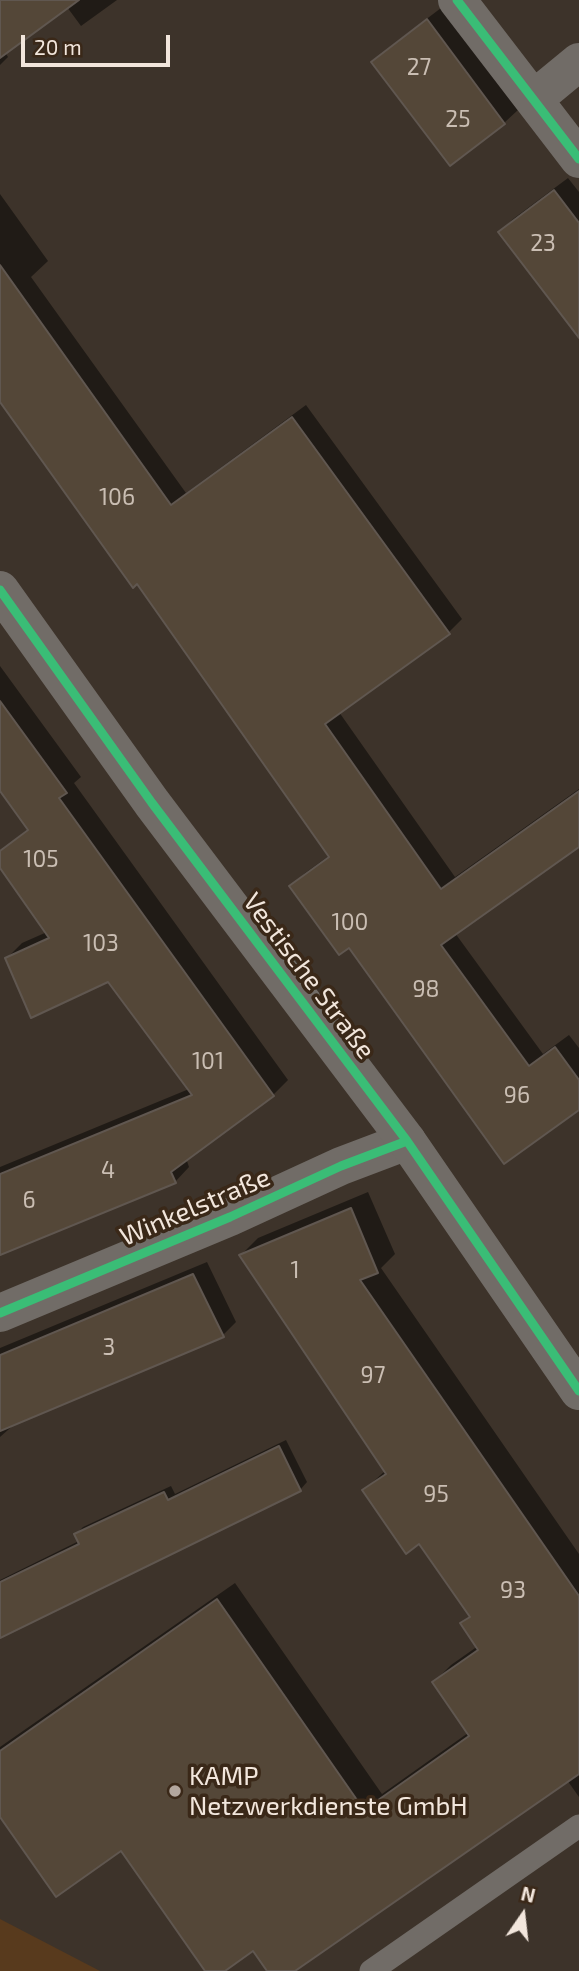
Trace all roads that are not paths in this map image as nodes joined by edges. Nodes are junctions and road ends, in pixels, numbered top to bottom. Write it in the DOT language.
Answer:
graph roads {
  1 [pos="457,0"];
  2 [pos="579,62"];
  3 [pos="534,99"];
  4 [pos="579,159"];
  5 [pos="0,590"];
  6 [pos="407,1141"];
  7 [pos="0,1312"];
  8 [pos="579,1391"];
  9 [pos="579,1826"];
  10 [pos="371,1971"];
  1 -- 3 [label="street"];
  2 -- 3 [label="street"];
  3 -- 4 [label="street"];
  5 -- 6 [label="street, Vestische Straße"];
  6 -- 7 [label="street, Winkelstraße"];
  6 -- 8 [label="street, Vestische Straße"];
  9 -- 10 [label="lane"];
}
